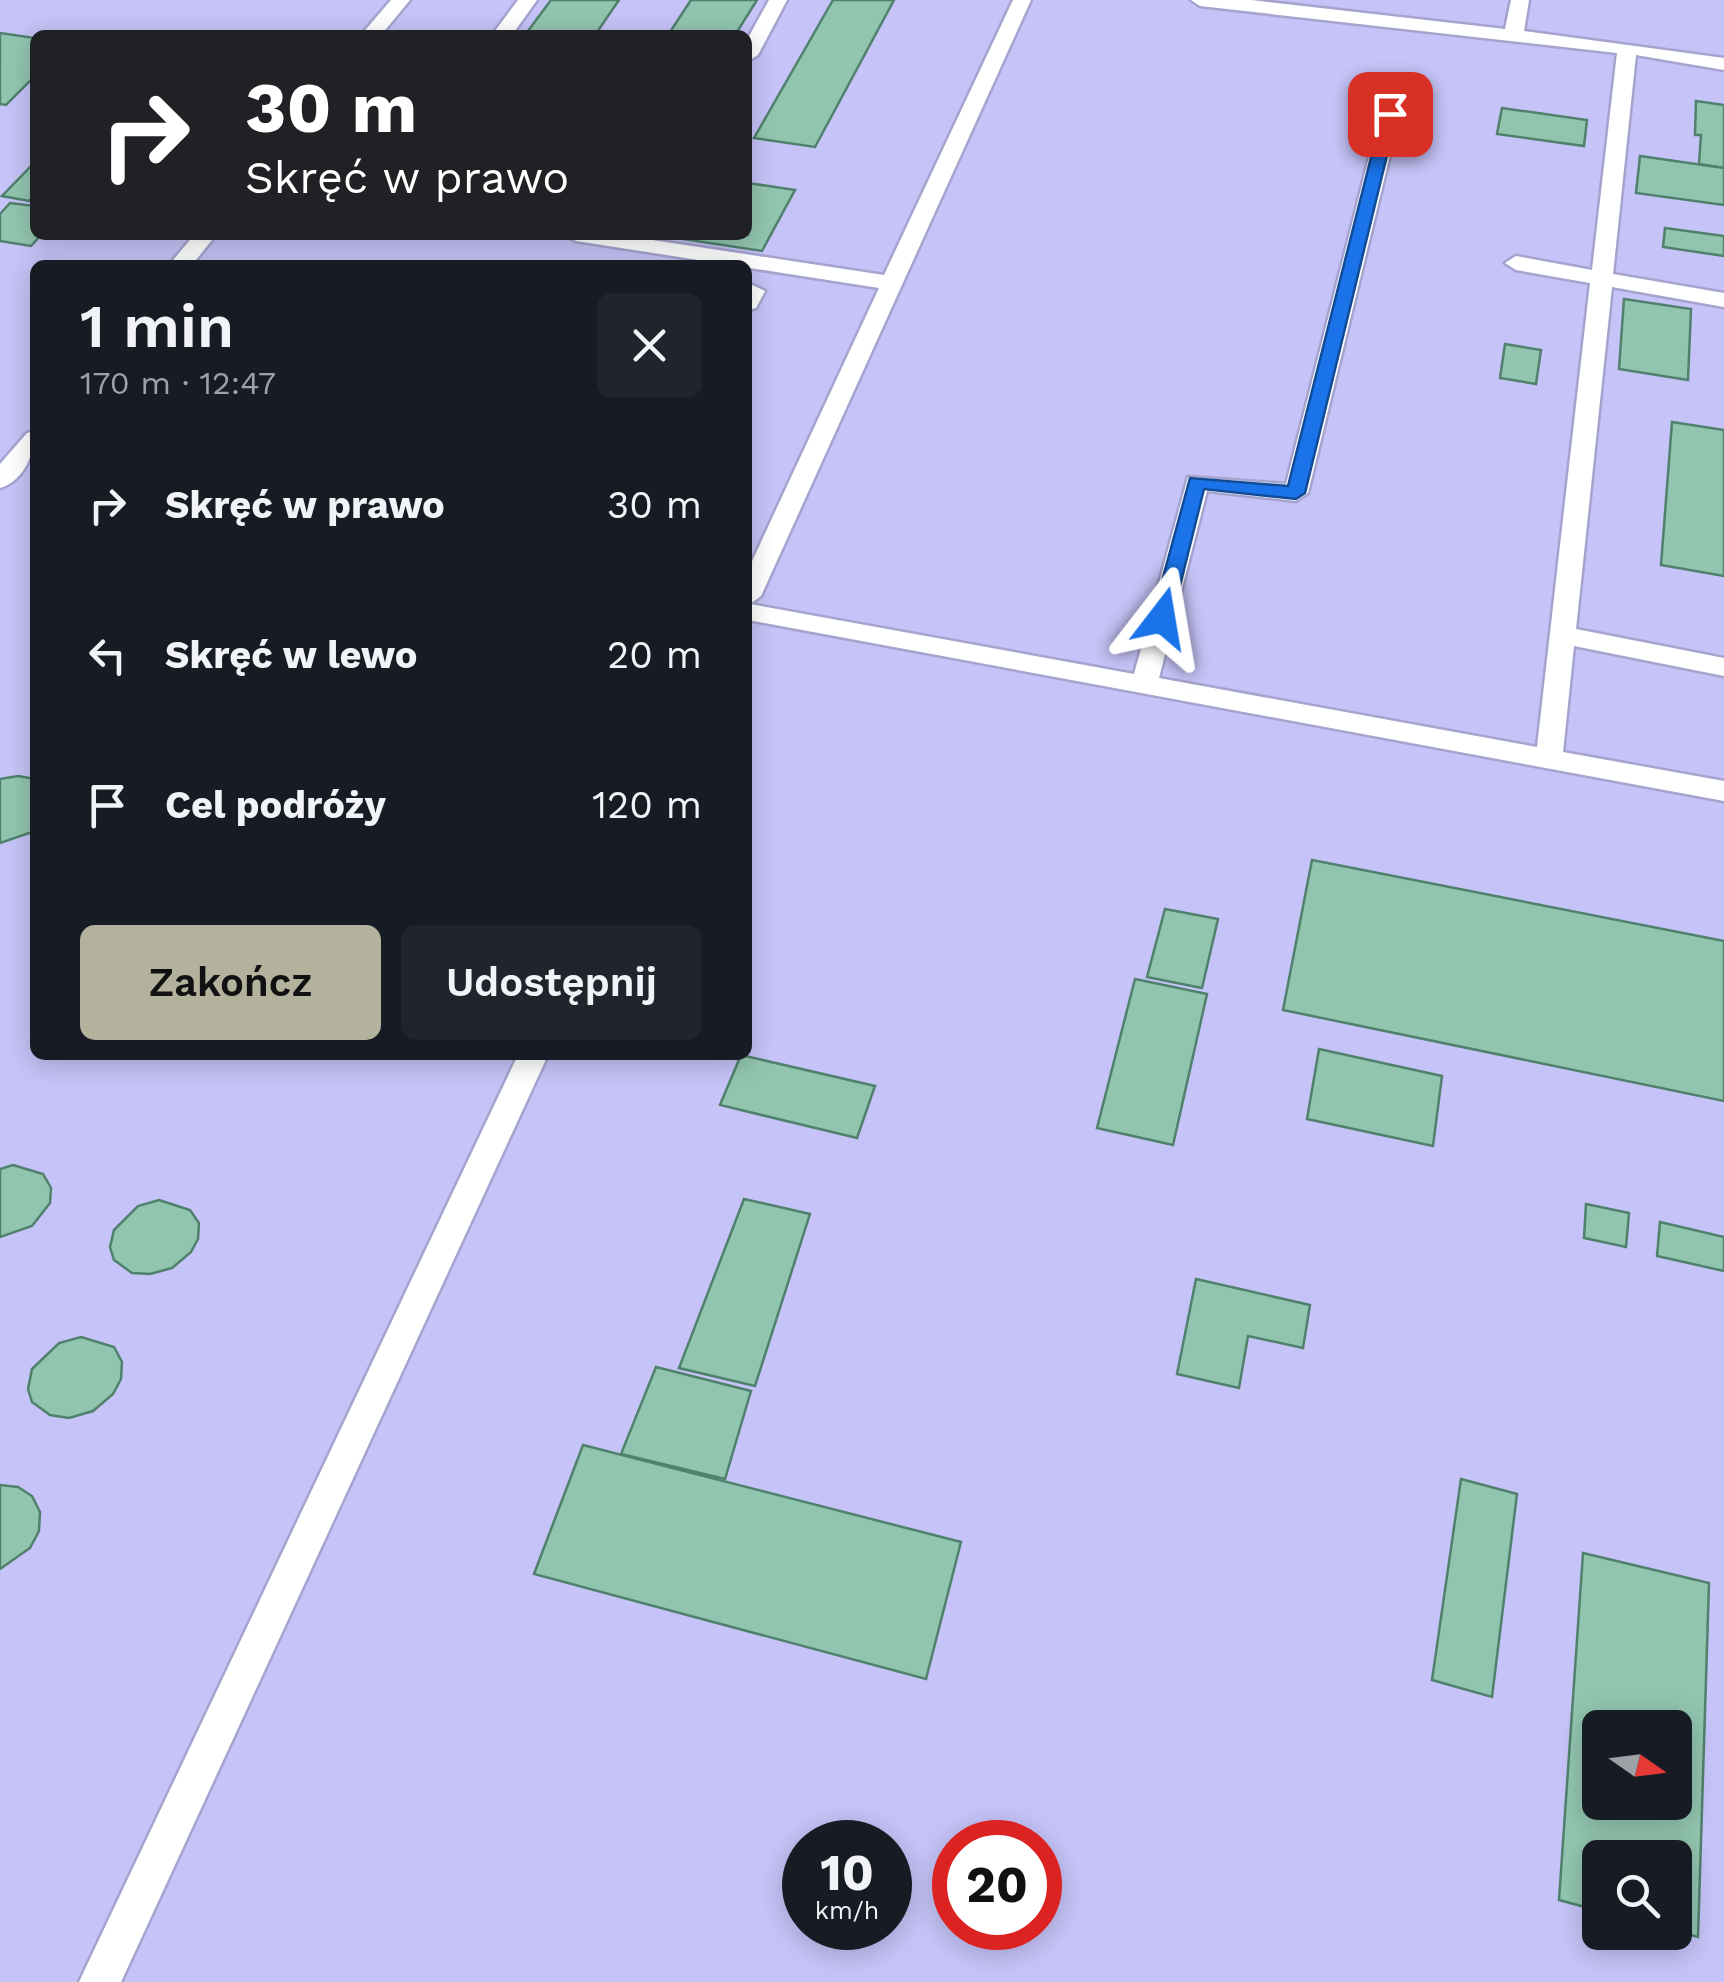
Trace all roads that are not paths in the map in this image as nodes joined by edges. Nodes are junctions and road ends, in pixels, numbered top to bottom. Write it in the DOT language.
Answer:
graph roads {
  1 [pos="400,0"];
  2 [pos="528,0"];
  3 [pos="778,0"];
  4 [pos="1022,0"];
  5 [pos="1200,0"];
  6 [pos="1520,0"];
  7 [pos="376,30"];
  8 [pos="506,30"];
  9 [pos="1514,35"];
  10 [pos="752,48"];
  11 [pos="1627,48"];
  12 [pos="1724,64"];
  13 [pos="1390,114"];
  14 [pos="200,240"];
  15 [pos="644,240"];
  16 [pos="184,260"];
  17 [pos="1516,263"];
  18 [pos="1601,279"];
  19 [pos="891,283"];
  20 [pos="1724,300"];
  21 [pos="30,444"];
  22 [pos="1,476"];
  23 [pos="30,480"];
  24 [pos="752,587"];
  25 [pos="752,613"];
  26 [pos="1562,636"];
  27 [pos="1724,667"];
  28 [pos="1144,685"];
  29 [pos="1549,759"];
  30 [pos="1724,791"];
  31 [pos="531,1060"];
  32 [pos="100,1982"];
  1 -- 7 [label="lane"];
  2 -- 8 [label="lane"];
  3 -- 10 [label="lane"];
  4 -- 19 [label="lane"];
  5 -- 9 [label="lane"];
  6 -- 9 [label="lane"];
  9 -- 11 [label="lane"];
  11 -- 12 [label="lane"];
  11 -- 18 [label="lane"];
  13 -- 28 [label="lane"];
  14 -- 16 [label="lane"];
  15 -- 19 [label="lane"];
  17 -- 18 [label="lane"];
  18 -- 20 [label="lane"];
  18 -- 26 [label="lane"];
  19 -- 24 [label="lane"];
  21 -- 22 [label="lane"];
  22 -- 23 [label="lane"];
  25 -- 28 [label="lane"];
  26 -- 27 [label="lane"];
  26 -- 29 [label="lane"];
  28 -- 29 [label="lane"];
  29 -- 30 [label="lane"];
  31 -- 32 [label="lane"];
}
